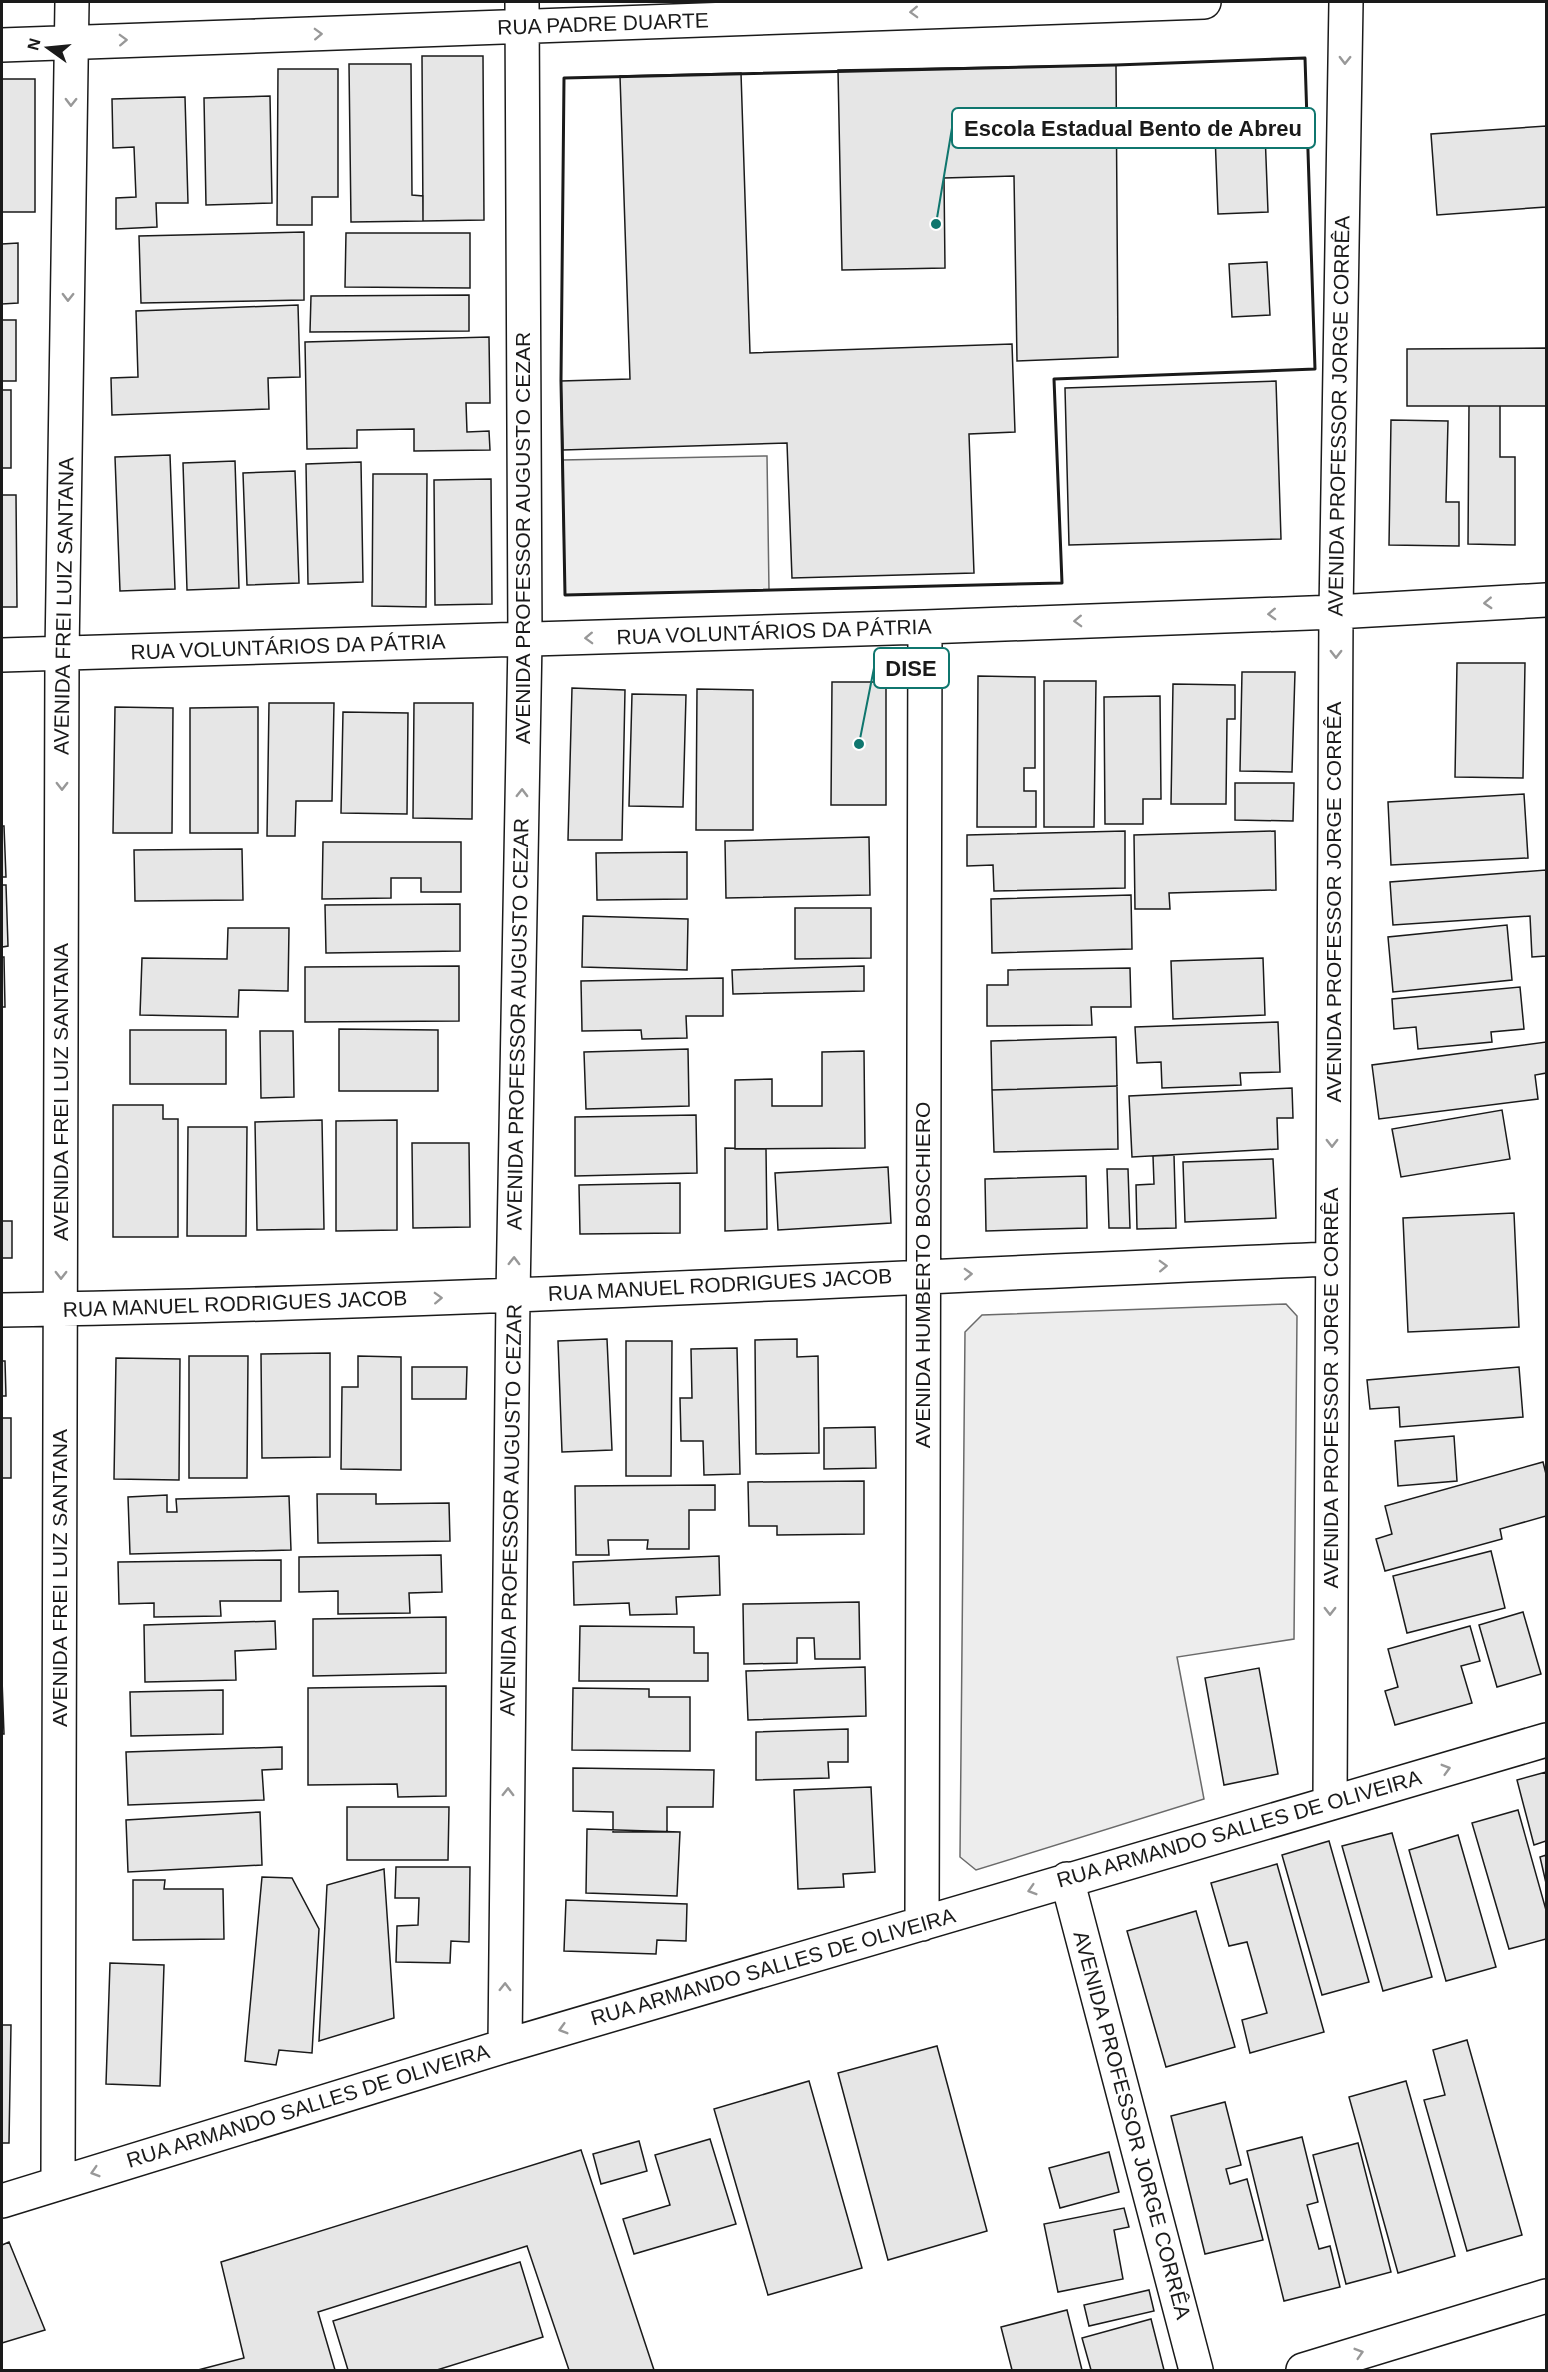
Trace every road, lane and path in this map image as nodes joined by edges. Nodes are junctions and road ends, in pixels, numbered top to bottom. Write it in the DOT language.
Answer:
graph roads {
  1 [pos="72,2"];
  2 [pos="1204,2"];
  3 [pos="1346,2"];
  4 [pos="522,14"];
  5 [pos="72,42"];
  6 [pos="2,45"];
  7 [pos="1546,600"];
  8 [pos="1336,612"];
  9 [pos="925,627"];
  10 [pos="525,640"];
  11 [pos="62,654"];
  12 [pos="2,655"];
  13 [pos="1331,1259"];
  14 [pos="923,1275"];
  15 [pos="513,1295"];
  16 [pos="61,1309"];
  17 [pos="2,1310"];
  18 [pos="1546,1740"];
  19 [pos="1330,1803"];
  20 [pos="1067,1879"];
  21 [pos="922,1924"];
  22 [pos="505,2046"];
  23 [pos="58,2183"];
  24 [pos="2,2201"];
  25 [pos="1546,2296"];
  26 [pos="1196,2370"];
  27 [pos="1303,2370"];
  1 -- 5 [label="street, AVENIDA FREI LUIZ SANTANA"];
  2 -- 4 [label="street, RUA PADRE DUARTE, one-way"];
  3 -- 8 [label="street, AVENIDA PROFESSOR JORGE CORRÊA, one-way"];
  5 -- 4 [label="street, RUA PADRE DUARTE, one-way"];
  4 -- 10 [label="street, AVENIDA PROFESSOR AUGUSTO CEZAR"];
  5 -- 6 [label="street, RUA PADRE DUARTE"];
  5 -- 11 [label="street, AVENIDA FREI LUIZ SANTANA, one-way"];
  7 -- 8 [label="street, RUA VOLUNTÁRIOS DA PÁTRIA, one-way"];
  8 -- 9 [label="street, RUA VOLUNTÁRIOS DA PÁTRIA, one-way"];
  8 -- 13 [label="street, AVENIDA PROFESSOR JORGE CORRÊA, one-way"];
  9 -- 10 [label="street, RUA VOLUNTÁRIOS DA PÁTRIA, one-way"];
  9 -- 14 [label="street, AVENIDA HUMBERTO BOSCHIERO"];
  10 -- 11 [label="street, RUA VOLUNTÁRIOS DA PÁTRIA"];
  15 -- 10 [label="street, AVENIDA PROFESSOR AUGUSTO CEZAR, one-way"];
  11 -- 12 [label="street, RUA VOLUNTÁRIOS DA PÁTRIA"];
  11 -- 16 [label="street, AVENIDA FREI LUIZ SANTANA, one-way"];
  14 -- 13 [label="street, RUA MANUEL RODRIGUES JACOB, one-way"];
  13 -- 19 [label="street, AVENIDA PROFESSOR JORGE CORRÊA, one-way"];
  14 -- 15 [label="street, RUA MANUEL RODRIGUES JACOB"];
  14 -- 21 [label="street, AVENIDA HUMBERTO BOSCHIERO"];
  16 -- 15 [label="street, RUA MANUEL RODRIGUES JACOB, one-way"];
  22 -- 15 [label="street, AVENIDA PROFESSOR AUGUSTO CEZAR, one-way"];
  16 -- 17 [label="street, RUA MANUEL RODRIGUES JACOB"];
  16 -- 23 [label="street, AVENIDA FREI LUIZ SANTANA"];
  19 -- 18 [label="street, RUA ARMANDO SALLES DE OLIVEIRA, one-way"];
  19 -- 20 [label="street, RUA ARMANDO SALLES DE OLIVEIRA"];
  20 -- 21 [label="street, RUA ARMANDO SALLES DE OLIVEIRA, one-way"];
  20 -- 26 [label="street, AVENIDA PROFESSOR JORGE CORRÊA"];
  21 -- 22 [label="street, RUA ARMANDO SALLES DE OLIVEIRA, one-way"];
  22 -- 23 [label="street, RUA ARMANDO SALLES DE OLIVEIRA, one-way"];
  23 -- 24 [label="street, RUA ARMANDO SALLES DE OLIVEIRA"];
  27 -- 25 [label="street, one-way"];
}
